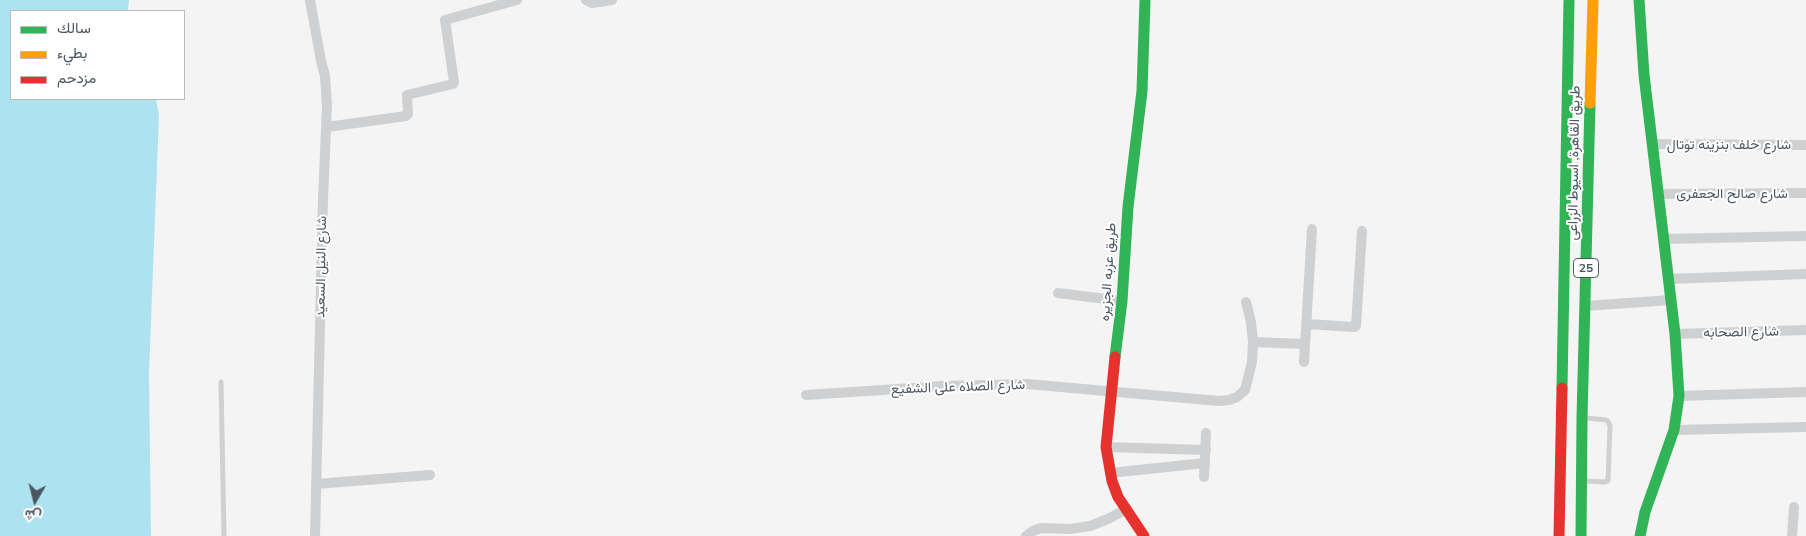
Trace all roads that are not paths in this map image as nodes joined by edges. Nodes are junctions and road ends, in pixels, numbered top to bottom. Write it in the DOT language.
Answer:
graph roads {
  1 [pos="310,0"];
  2 [pos="517,0"];
  3 [pos="586,0"];
  4 [pos="612,0"];
  5 [pos="1145,0"];
  6 [pos="1569,0"];
  7 [pos="1593,0"];
  8 [pos="1639,0"];
  9 [pos="327,127"];
  10 [pos="1652,144"];
  11 [pos="1806,145"];
  12 [pos="1806,193"];
  13 [pos="1658,194"];
  14 [pos="1312,229"];
  15 [pos="1362,231"];
  16 [pos="1806,236"];
  17 [pos="1664,239"];
  18 [pos="1806,274"];
  19 [pos="1668,279"];
  20 [pos="1058,293"];
  21 [pos="1668,300"];
  22 [pos="1122,301"];
  23 [pos="1246,302"];
  24 [pos="1585,306"];
  25 [pos="1307,324"];
  26 [pos="1806,330"];
  27 [pos="1675,334"];
  28 [pos="1253,342"];
  29 [pos="1306,344"];
  30 [pos="1304,362"];
  31 [pos="221,382"];
  32 [pos="1111,390"];
  33 [pos="1806,392"];
  34 [pos="806,394"];
  35 [pos="1679,396"];
  36 [pos="1561,417"];
  37 [pos="1582,418"];
  38 [pos="1806,427"];
  39 [pos="1674,430"];
  40 [pos="1206,433"];
  41 [pos="1106,447"];
  42 [pos="1206,450"];
  43 [pos="1205,463"];
  44 [pos="1110,473"];
  45 [pos="430,475"];
  46 [pos="1204,477"];
  47 [pos="1560,479"];
  48 [pos="1582,481"];
  49 [pos="316,484"];
  50 [pos="1794,507"];
  51 [pos="1125,510"];
  52 [pos="224,536"];
  53 [pos="315,536"];
  54 [pos="1026,536"];
  55 [pos="1144,536"];
  56 [pos="1559,536"];
  57 [pos="1581,536"];
  58 [pos="1640,536"];
  59 [pos="1792,536"];
  1 -- 9 [label="street, شارع النيل السعيد"];
  2 -- 9 [label="street"];
  3 -- 4 [label="street"];
  5 -- 22 [label="main road, طريق عزبه الجزيره"];
  6 -- 36 [label="main road, طريق القاهرة, اسيوط الزراعى / 25"];
  7 -- 24 [label="main road, طريق القاهرة, اسيوط الزراعى / 25"];
  8 -- 10 [label="main road"];
  9 -- 49 [label="street, شارع النيل السعيد"];
  10 -- 11 [label="street, شارع خلف بنزينه توتال"];
  10 -- 13 [label="main road"];
  12 -- 13 [label="street, شارع صالح الجعفرى"];
  13 -- 17 [label="main road"];
  14 -- 25 [label="street"];
  15 -- 25 [label="street"];
  16 -- 17 [label="street"];
  17 -- 19 [label="main road"];
  18 -- 19 [label="street"];
  19 -- 21 [label="main road"];
  20 -- 22 [label="street"];
  21 -- 24 [label="street"];
  21 -- 27 [label="main road"];
  22 -- 32 [label="main road, طريق عزبه الجزيره"];
  23 -- 28 [label="street, شارع الصلاه على الشفيع"];
  24 -- 37 [label="main road, طريق القاهرة, اسيوط الزراعى / 25"];
  25 -- 29 [label="street"];
  26 -- 27 [label="street, شارع الصحابه"];
  27 -- 35 [label="main road"];
  28 -- 29 [label="street"];
  28 -- 32 [label="street, شارع الصلاه على الشفيع"];
  29 -- 30 [label="street"];
  31 -- 52 [label="lane"];
  32 -- 34 [label="street, شارع الصلاه على الشفيع"];
  32 -- 41 [label="main road, طريق عزبه الجزيره"];
  33 -- 35 [label="street"];
  35 -- 39 [label="main road"];
  36 -- 37 [label="main road"];
  36 -- 47 [label="main road, طريق القاهرة, اسيوط الزراعى / 25"];
  37 -- 48 [label="main road, طريق القاهرة, اسيوط الزراعى / 25"];
  37 -- 48 [label="lane"];
  38 -- 39 [label="street"];
  39 -- 58 [label="main road"];
  40 -- 42 [label="street"];
  41 -- 42 [label="street"];
  41 -- 44 [label="main road, طريق عزبه الجزيره"];
  42 -- 43 [label="street"];
  43 -- 44 [label="street"];
  43 -- 46 [label="street"];
  44 -- 51 [label="main road, طريق عزبه الجزيره"];
  45 -- 49 [label="street"];
  47 -- 48 [label="main road"];
  47 -- 56 [label="main road, طريق القاهرة, اسيوط الزراعى / 25"];
  48 -- 57 [label="main road, طريق القاهرة, اسيوط الزراعى / 25"];
  49 -- 53 [label="street, شارع النيل السعيد"];
  50 -- 59 [label="street"];
  51 -- 54 [label="street"];
  51 -- 55 [label="main road, طريق عزبه الجزيره"];
}
